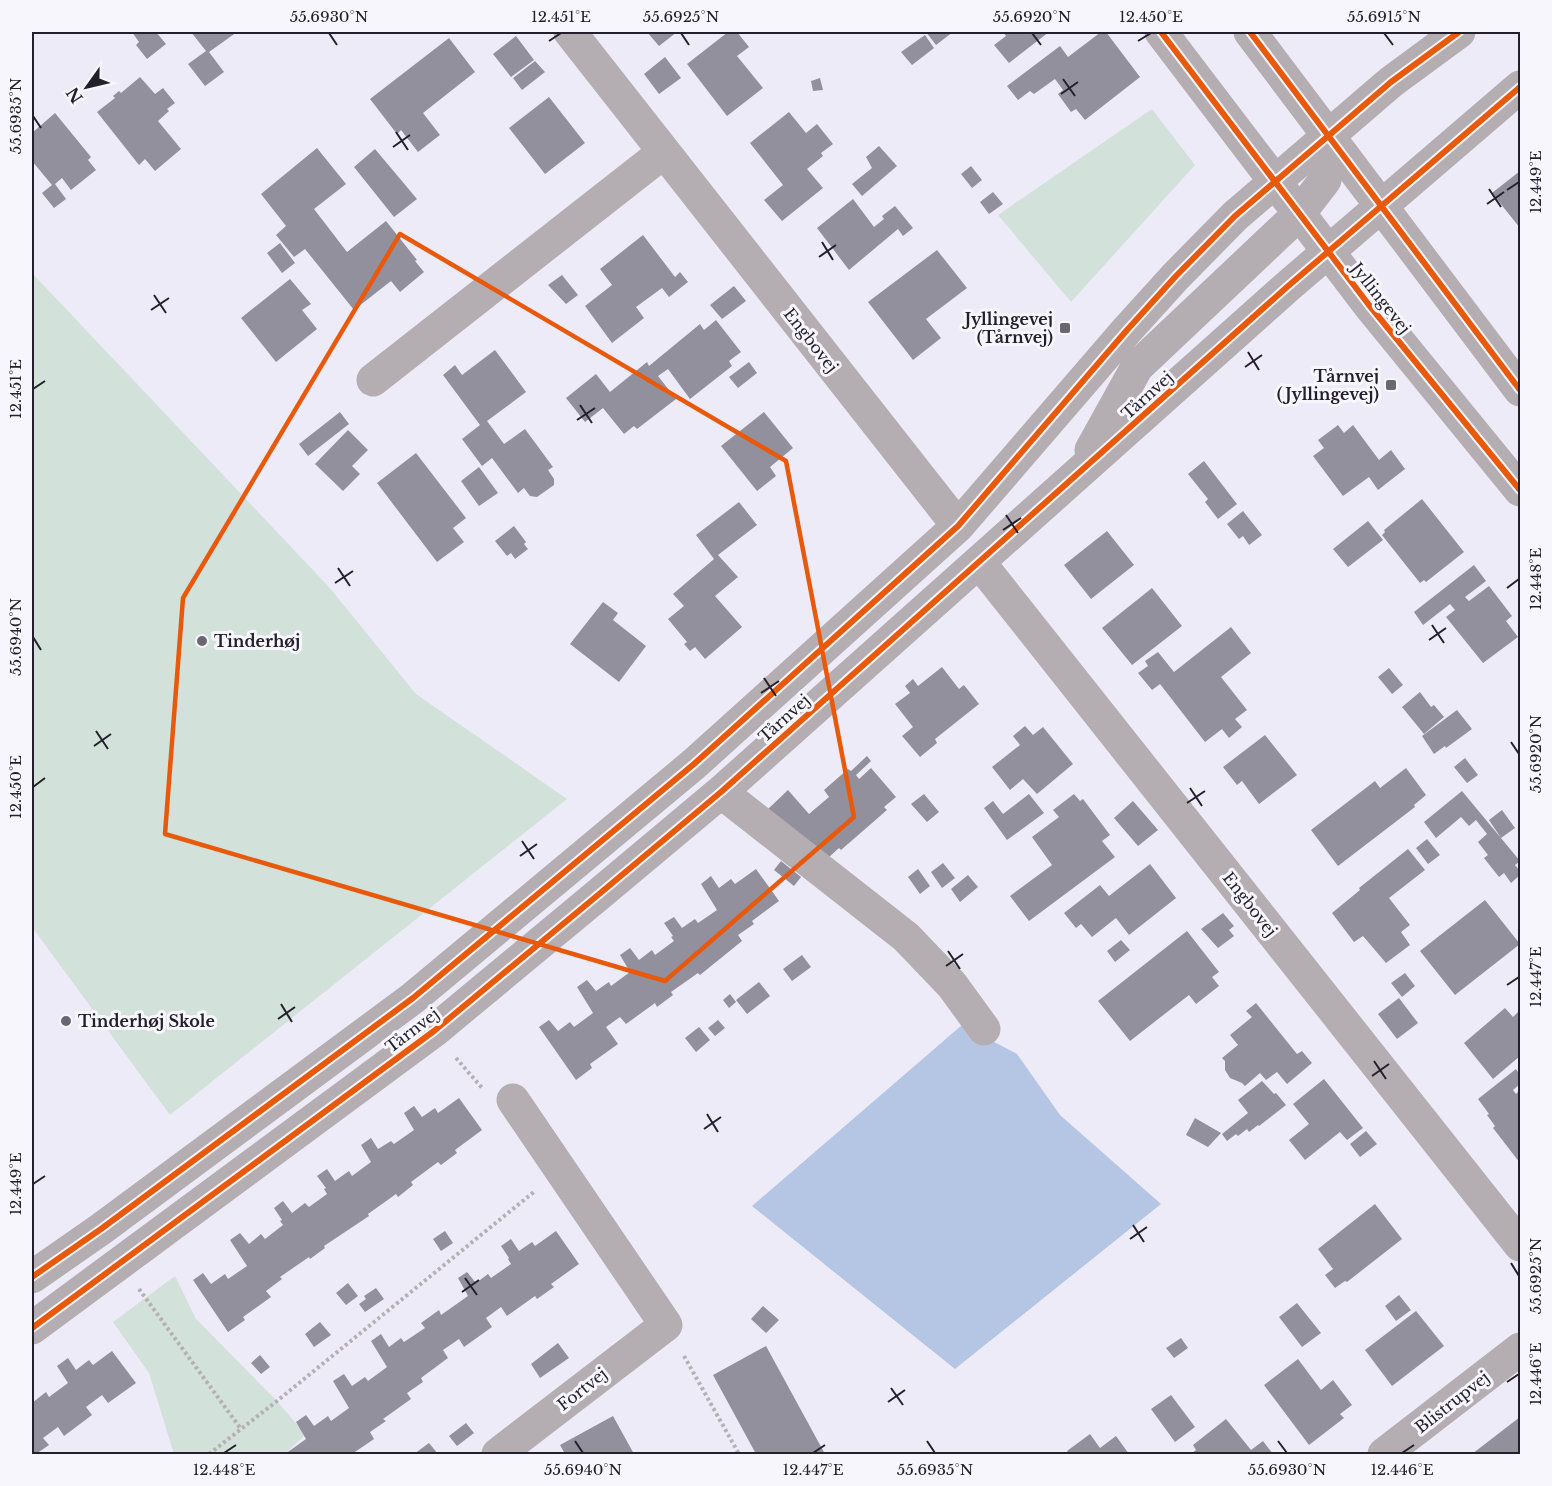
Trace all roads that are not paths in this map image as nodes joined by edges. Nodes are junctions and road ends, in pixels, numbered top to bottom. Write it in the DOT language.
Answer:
graph roads {
  1 [pos="570,32"];
  2 [pos="1161,32"];
  3 [pos="1250,32"];
  4 [pos="1459,32"];
  5 [pos="1521,87"];
  6 [pos="1330,135"];
  7 [pos="664,152"];
  8 [pos="1275,182"];
  9 [pos="1382,205"];
  10 [pos="1299,214"];
  11 [pos="1328,251"];
  12 [pos="373,380"];
  13 [pos="1521,390"];
  14 [pos="1078,474"];
  15 [pos="1521,490"];
  16 [pos="958,526"];
  17 [pos="979,562"];
  18 [pos="721,792"];
  19 [pos="984,1029"];
  20 [pos="513,1100"];
  21 [pos="1521,1245"];
  22 [pos="32,1277"];
  23 [pos="32,1328"];
  24 [pos="1521,1349"];
  25 [pos="498,1455"];
  26 [pos="1384,1455"];
  1 -- 7 [label="street, Engbovej"];
  2 -- 8 [label="street, Jyllingevej"];
  3 -- 6 [label="street"];
  4 -- 6 [label="street, Tårnvej"];
  5 -- 9 [label="street, Tårnvej"];
  6 -- 8 [label="street, Tårnvej"];
  6 -- 9 [label="street"];
  6 -- 10 [label="street"];
  7 -- 12 [label="street"];
  7 -- 16 [label="street, Engbovej"];
  8 -- 10 [label="street, Jyllingevej"];
  8 -- 16 [label="street, Tårnvej"];
  9 -- 11 [label="street, Tårnvej"];
  9 -- 13 [label="street"];
  10 -- 11 [label="street, Jyllingevej"];
  10 -- 14 [label="street"];
  11 -- 14 [label="street, Tårnvej"];
  11 -- 15 [label="street, Jyllingevej"];
  14 -- 17 [label="street, Tårnvej"];
  16 -- 22 [label="street, Tårnvej"];
  17 -- 18 [label="street, Tårnvej"];
  17 -- 21 [label="street, Engbovej"];
  18 -- 19 [label="street"];
  18 -- 23 [label="street, Tårnvej"];
  20 -- 25 [label="street, Fortvej"];
  24 -- 26 [label="street, Blistrupvej"];
}
